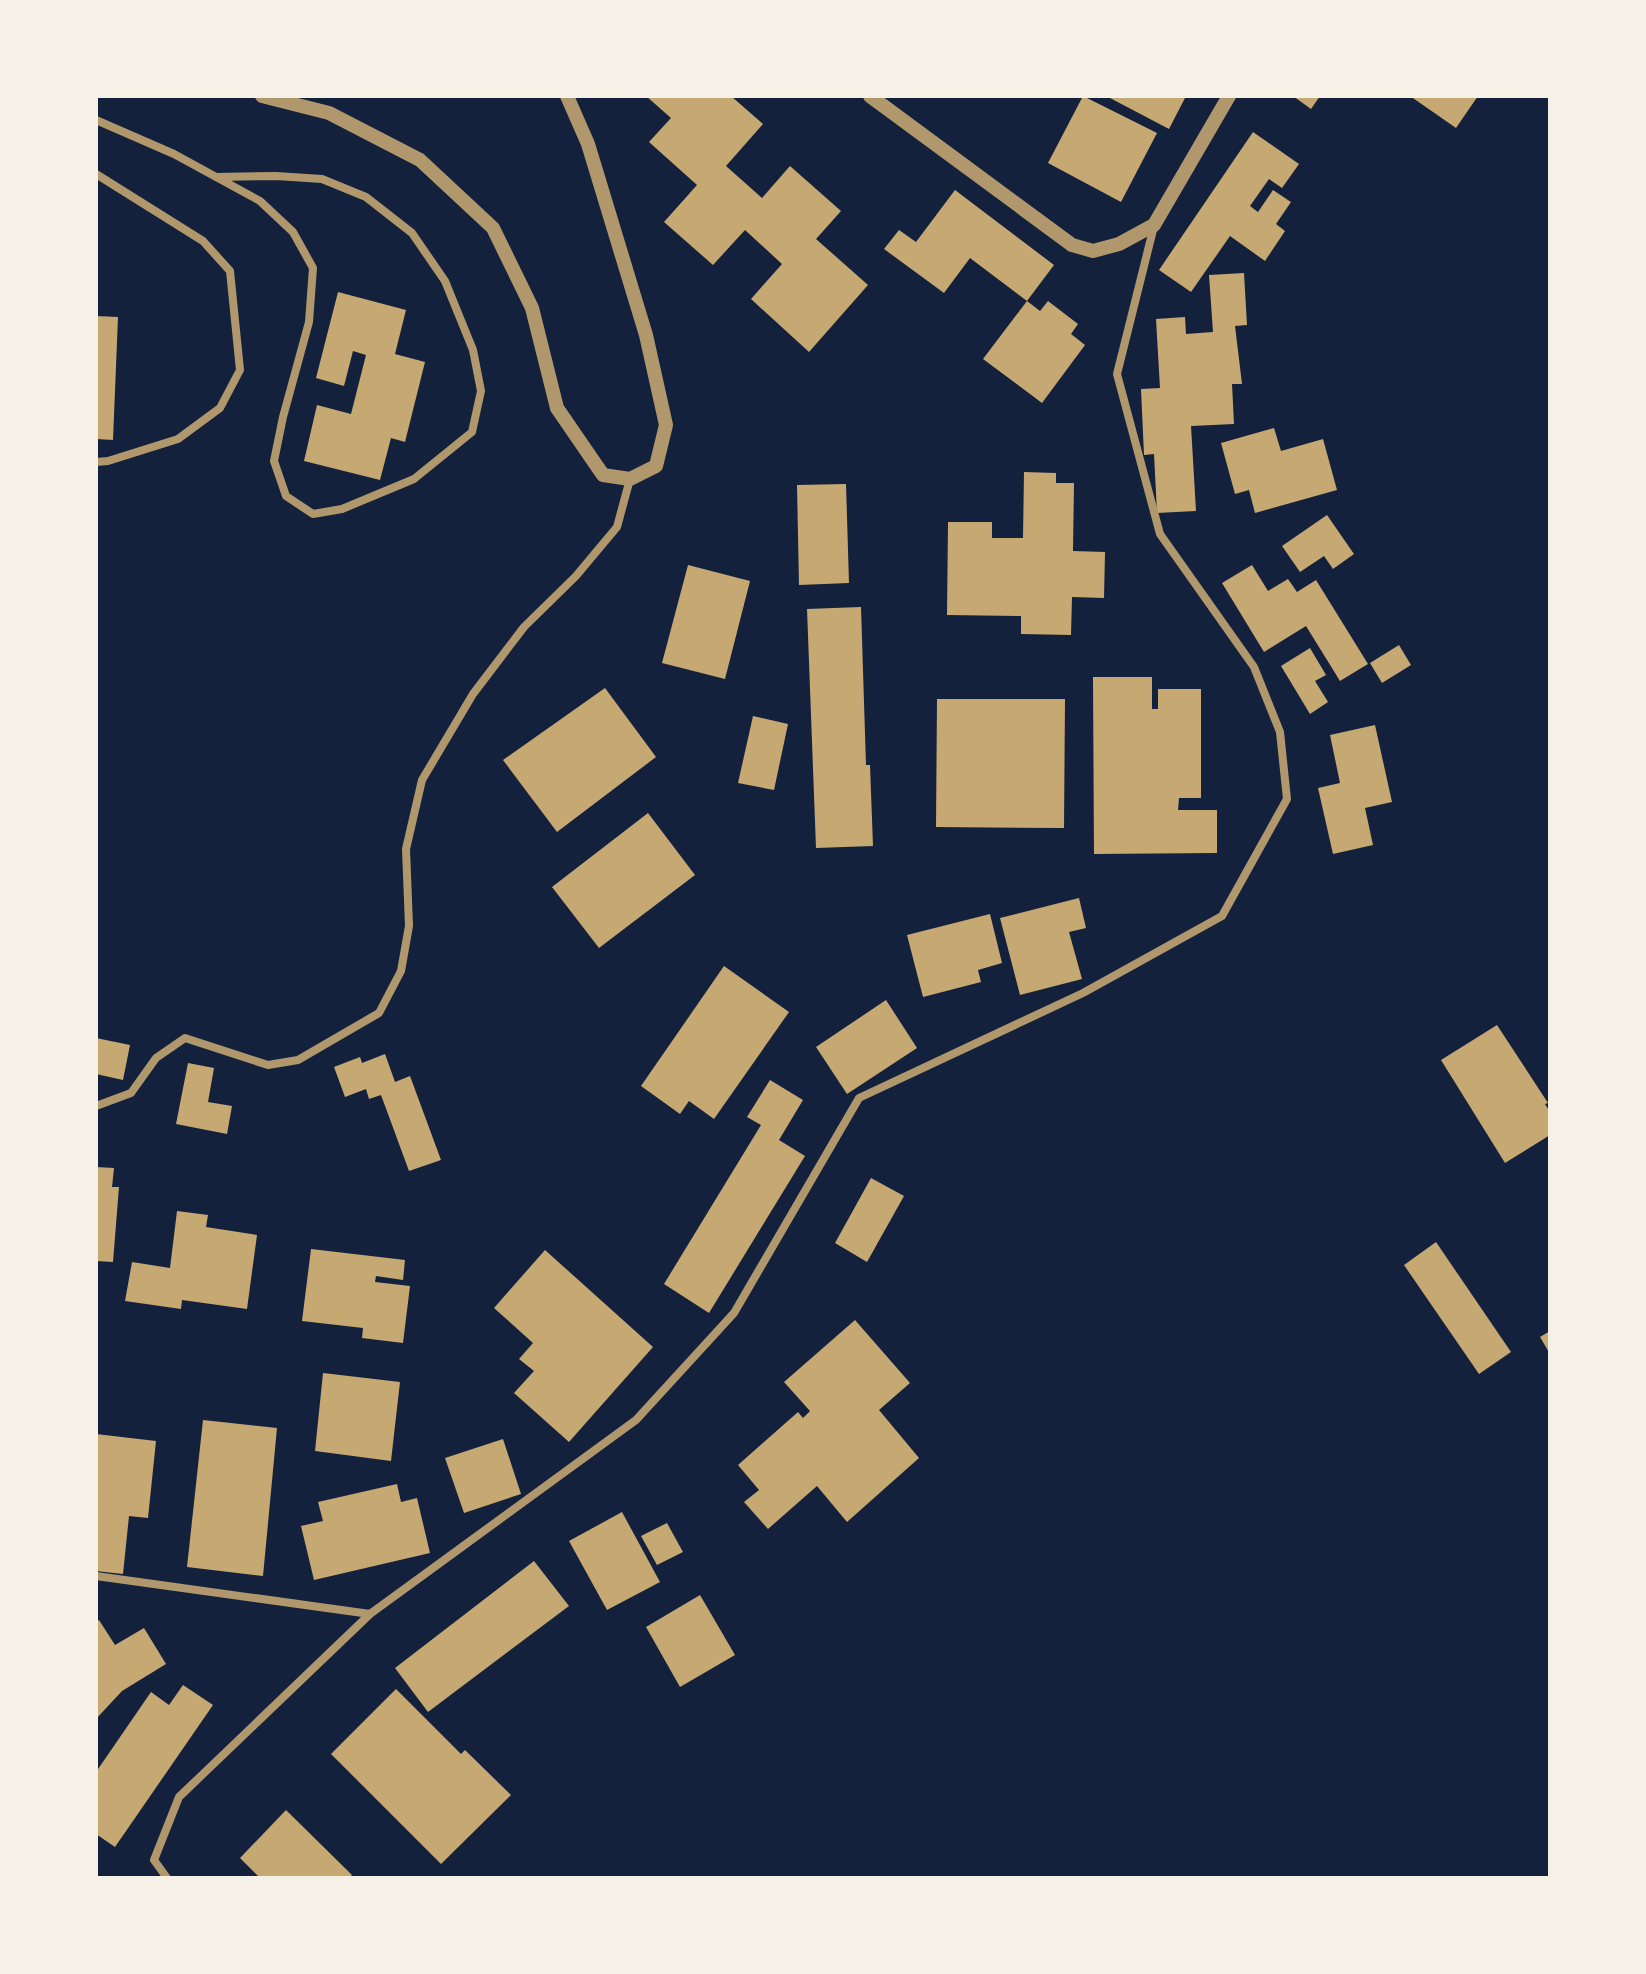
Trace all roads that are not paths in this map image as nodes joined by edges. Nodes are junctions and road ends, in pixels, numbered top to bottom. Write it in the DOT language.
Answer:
graph roads {
  1 [pos="262,96"];
  2 [pos="567,96"];
  3 [pos="870,96"];
  4 [pos="1229,96"];
  5 [pos="96,120"];
  6 [pos="96,174"];
  7 [pos="216,177"];
  8 [pos="1154,225"];
  9 [pos="96,462"];
  10 [pos="630,479"];
  11 [pos="96,1106"];
  12 [pos="96,1576"];
  13 [pos="370,1614"];
  14 [pos="167,1878"];
  1 -- 10 [label="street"];
  2 -- 10 [label="street"];
  3 -- 8 [label="street"];
  4 -- 8 [label="street"];
  5 -- 7 [label="street"];
  6 -- 9 [label="street"];
  7 -- 7 [label="street"];
  8 -- 13 [label="street"];
  10 -- 11 [label="street"];
  12 -- 13 [label="street"];
  13 -- 14 [label="street"];
}
